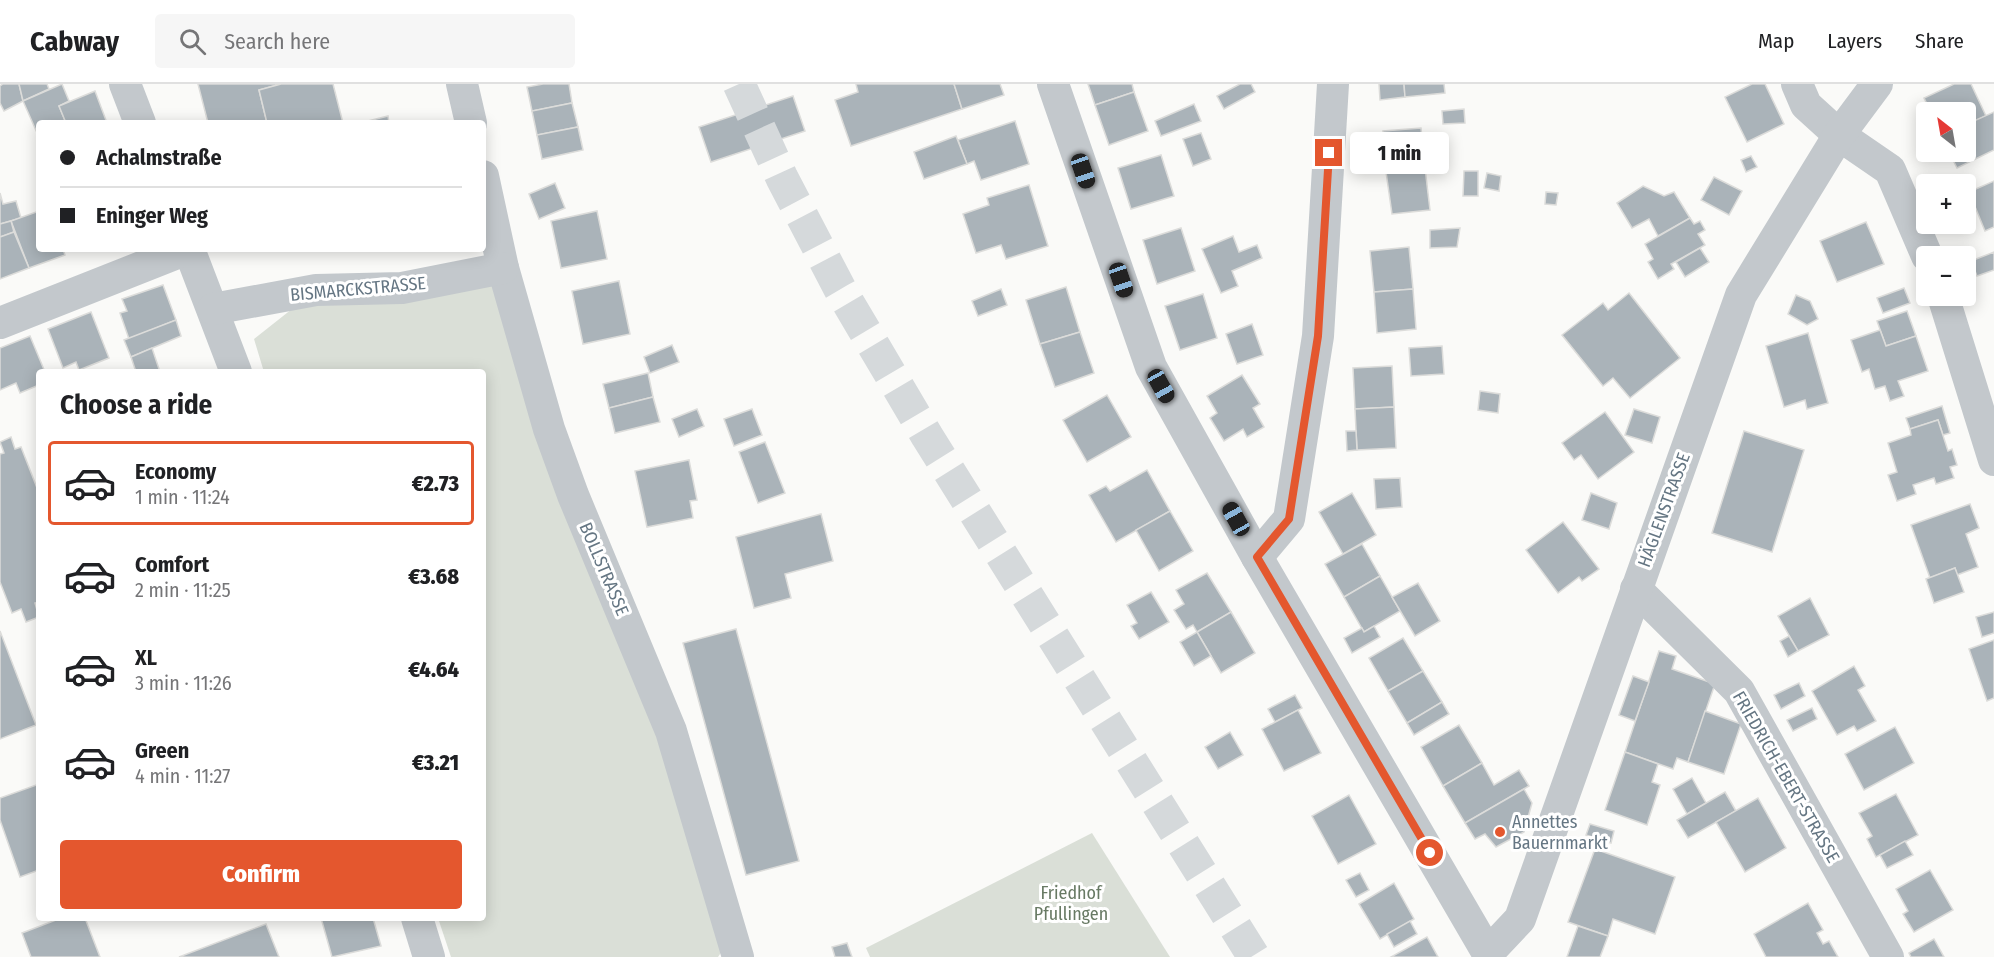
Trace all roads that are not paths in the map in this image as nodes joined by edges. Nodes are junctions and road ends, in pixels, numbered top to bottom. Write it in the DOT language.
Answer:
graph roads {
  1 [pos="125,84"];
  2 [pos="462,84"];
  3 [pos="1053,84"];
  4 [pos="1333,84"];
  5 [pos="1797,84"];
  6 [pos="1877,84"];
  7 [pos="139,120"];
  8 [pos="470,120"];
  9 [pos="1839,135"];
  10 [pos="486,190"];
  11 [pos="1924,246"];
  12 [pos="180,252"];
  13 [pos="189,252"];
  14 [pos="503,268"];
  15 [pos="1946,306"];
  16 [pos="213,309"];
  17 [pos="0,323"];
  18 [pos="235,369"];
  19 [pos="1994,460"];
  20 [pos="1257,557"];
  21 [pos="1636,589"];
  22 [pos="418,921"];
  23 [pos="1489,955"];
  24 [pos="429,957"];
  25 [pos="738,957"];
  26 [pos="1888,957"];
  1 -- 7 [label="street"];
  2 -- 8 [label="street"];
  3 -- 20 [label="street"];
  4 -- 20 [label="street"];
  5 -- 9 [label="street"];
  6 -- 9 [label="street, HÄGLENSTRASSE"];
  9 -- 11 [label="street"];
  9 -- 21 [label="street, HÄGLENSTRASSE"];
  10 -- 14 [label="street, BOLLSTRASSE"];
  12 -- 17 [label="street"];
  13 -- 16 [label="street"];
  14 -- 16 [label="street, BISMARCKSTRASSE"];
  14 -- 25 [label="street, BOLLSTRASSE"];
  15 -- 19 [label="street"];
  16 -- 18 [label="street"];
  20 -- 23 [label="street"];
  21 -- 23 [label="street, HÄGLENSTRASSE"];
  21 -- 26 [label="street, FRIEDRICH-EBERT-STRASSE"];
  22 -- 24 [label="street"];
}
